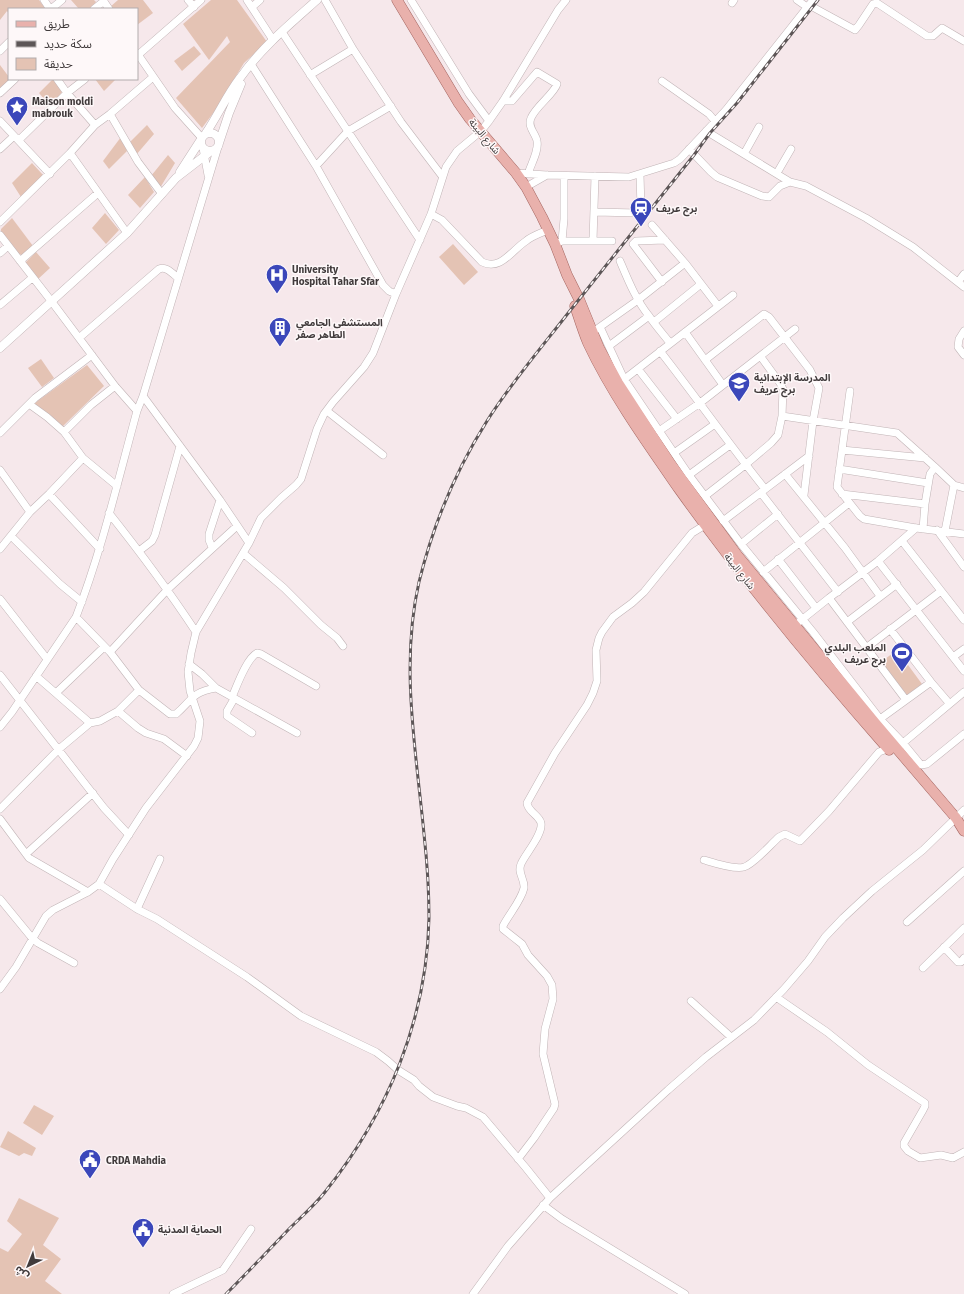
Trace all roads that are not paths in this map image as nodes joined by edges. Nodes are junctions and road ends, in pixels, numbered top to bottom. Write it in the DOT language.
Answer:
graph roads {
  1 [pos="62,0"];
  2 [pos="103,0"];
  3 [pos="188,0"];
  4 [pos="201,0"];
  5 [pos="247,0"];
  6 [pos="260,0"];
  7 [pos="317,0"];
  8 [pos="325,0"];
  9 [pos="397,0"];
  10 [pos="411,0"];
  11 [pos="566,0"];
  12 [pos="797,0"];
  13 [pos="810,4"];
  14 [pos="194,7"];
  15 [pos="252,7"];
  16 [pos="51,8"];
  17 [pos="95,8"];
  18 [pos="282,32"];
  19 [pos="273,40"];
  20 [pos="964,41"];
  21 [pos="8,43"];
  22 [pos="353,49"];
  23 [pos="0,51"];
  24 [pos="138,54"];
  25 [pos="251,64"];
  26 [pos="310,75"];
  27 [pos="153,77"];
  28 [pos="14,80"];
  29 [pos="58,80"];
  30 [pos="84,80"];
  31 [pos="662,81"];
  32 [pos="0,93"];
  33 [pos="67,93"];
  34 [pos="503,101"];
  35 [pos="391,106"];
  36 [pos="110,114"];
  37 [pos="489,120"];
  38 [pos="0,121"];
  39 [pos="716,121"];
  40 [pos="95,125"];
  41 [pos="759,127"];
  42 [pos="348,131"];
  43 [pos="480,131"];
  44 [pos="706,131"];
  45 [pos="17,138"];
  46 [pos="208,144"];
  47 [pos="0,149"];
  48 [pos="689,149"];
  49 [pos="791,149"];
  50 [pos="70,153"];
  51 [pos="744,154"];
  52 [pos="316,166"];
  53 [pos="516,173"];
  54 [pos="777,173"];
  55 [pos="50,174"];
  56 [pos="528,174"];
  57 [pos="640,174"];
  58 [pos="546,175"];
  59 [pos="442,176"];
  60 [pos="564,176"];
  61 [pos="595,176"];
  62 [pos="176,178"];
  63 [pos="209,178"];
  64 [pos="790,182"];
  65 [pos="526,187"];
  66 [pos="98,193"];
  67 [pos="162,194"];
  68 [pos="595,212"];
  69 [pos="431,214"];
  70 [pos="0,222"];
  71 [pos="652,225"];
  72 [pos="548,230"];
  73 [pos="127,233"];
  74 [pos="0,235"];
  75 [pos="420,240"];
  76 [pos="665,240"];
  77 [pos="593,241"];
  78 [pos="612,241"];
  79 [pos="559,243"];
  80 [pos="8,246"];
  81 [pos="0,253"];
  82 [pos="20,261"];
  83 [pos="620,261"];
  84 [pos="685,263"];
  85 [pos="964,274"];
  86 [pos="567,275"];
  87 [pos="32,278"];
  88 [pos="178,278"];
  89 [pos="662,282"];
  90 [pos="958,282"];
  91 [pos="701,284"];
  92 [pos="964,286"];
  93 [pos="396,294"];
  94 [pos="733,296"];
  95 [pos="638,300"];
  96 [pos="52,302"];
  97 [pos="0,305"];
  98 [pos="718,306"];
  99 [pos="651,319"];
  100 [pos="596,330"];
  101 [pos="795,330"];
  102 [pos="964,331"];
  103 [pos="685,332"];
  104 [pos="79,338"];
  105 [pos="785,338"];
  106 [pos="670,343"];
  107 [pos="609,346"];
  108 [pos="0,348"];
  109 [pos="660,351"];
  110 [pos="92,355"];
  111 [pos="964,355"];
  112 [pos="761,357"];
  113 [pos="705,360"];
  114 [pos="638,369"];
  115 [pos="618,383"];
  116 [pos="723,385"];
  117 [pos="115,386"];
  118 [pos="850,391"];
  119 [pos="142,396"];
  120 [pos="700,403"];
  121 [pos="29,404"];
  122 [pos="137,411"];
  123 [pos="327,411"];
  124 [pos="782,416"];
  125 [pos="677,419"];
  126 [pos="813,421"];
  127 [pos="715,424"];
  128 [pos="845,426"];
  129 [pos="0,432"];
  130 [pos="64,432"];
  131 [pos="659,432"];
  132 [pos="730,444"];
  133 [pos="180,446"];
  134 [pos="842,450"];
  135 [pos="674,453"];
  136 [pos="384,455"];
  137 [pos="809,456"];
  138 [pos="83,458"];
  139 [pos="925,458"];
  140 [pos="746,465"];
  141 [pos="935,468"];
  142 [pos="0,470"];
  143 [pos="839,470"];
  144 [pos="785,474"];
  145 [pos="689,475"];
  146 [pos="928,484"];
  147 [pos="954,485"];
  148 [pos="117,486"];
  149 [pos="964,488"];
  150 [pos="763,491"];
  151 [pos="49,494"];
  152 [pos="842,494"];
  153 [pos="804,495"];
  154 [pos="705,496"];
  155 [pos="220,500"];
  156 [pos="849,503"];
  157 [pos="925,504"];
  158 [pos="30,512"];
  159 [pos="109,513"];
  160 [pos="778,514"];
  161 [pos="723,521"];
  162 [pos="824,523"];
  163 [pos="705,525"];
  164 [pos="236,526"];
  165 [pos="920,528"];
  166 [pos="936,530"];
  167 [pos="946,531"];
  168 [pos="964,534"];
  169 [pos="11,536"];
  170 [pos="902,541"];
  171 [pos="800,542"];
  172 [pos="248,543"];
  173 [pos="741,544"];
  174 [pos="212,547"];
  175 [pos="0,549"];
  176 [pos="100,549"];
  177 [pos="139,551"];
  178 [pos="242,553"];
  179 [pos="778,559"];
  180 [pos="878,561"];
  181 [pos="964,567"];
  182 [pos="763,572"];
  183 [pos="862,573"];
  184 [pos="897,584"];
  185 [pos="168,589"];
  186 [pos="941,591"];
  187 [pos="838,592"];
  188 [pos="880,596"];
  189 [pos="829,598"];
  190 [pos="0,599"];
  191 [pos="82,602"];
  192 [pos="816,608"];
  193 [pos="917,609"];
  194 [pos="963,615"];
  195 [pos="76,617"];
  196 [pos="847,622"];
  197 [pos="795,626"];
  198 [pos="890,629"];
  199 [pos="196,632"];
  200 [pos="343,646"];
  201 [pos="866,648"];
  202 [pos="107,649"];
  203 [pos="964,649"];
  204 [pos="953,657"];
  205 [pos="47,659"];
  206 [pos="189,664"];
  207 [pos="964,671"];
  208 [pos="0,675"];
  209 [pos="36,676"];
  210 [pos="931,682"];
  211 [pos="316,686"];
  212 [pos="216,688"];
  213 [pos="138,690"];
  214 [pos="964,692"];
  215 [pos="56,693"];
  216 [pos="192,697"];
  217 [pos="233,698"];
  218 [pos="20,700"];
  219 [pos="906,700"];
  220 [pos="949,703"];
  221 [pos="118,711"];
  222 [pos="880,719"];
  223 [pos="90,723"];
  224 [pos="0,727"];
  225 [pos="252,733"];
  226 [pos="297,733"];
  227 [pos="964,734"];
  228 [pos="895,746"];
  229 [pos="59,749"];
  230 [pos="187,756"];
  231 [pos="93,793"];
  232 [pos="0,809"];
  233 [pos="964,810"];
  234 [pos="0,819"];
  235 [pos="954,820"];
  236 [pos="964,832"];
  237 [pos="129,835"];
  238 [pos="26,854"];
  239 [pos="160,859"];
  240 [pos="704,860"];
  241 [pos="963,876"];
  242 [pos="99,884"];
  243 [pos="88,892"];
  244 [pos="0,899"];
  245 [pos="137,909"];
  246 [pos="907,922"];
  247 [pos="964,928"];
  248 [pos="32,938"];
  249 [pos="944,947"];
  250 [pos="964,958"];
  251 [pos="74,963"];
  252 [pos="923,968"];
  253 [pos="0,989"];
  254 [pos="776,997"];
  255 [pos="691,1001"];
  256 [pos="731,1037"];
  257 [pos="964,1152"];
  258 [pos="518,1159"];
  259 [pos="550,1198"];
  260 [pos="543,1205"];
  261 [pos="251,1230"];
  262 [pos="173,1294"];
  263 [pos="473,1294"];
  264 [pos="685,1294"];
  1 -- 16 [label="street"];
  2 -- 17 [label="street"];
  3 -- 14 [label="street"];
  4 -- 14 [label="street"];
  5 -- 15 [label="street"];
  6 -- 15 [label="street"];
  7 -- 18 [label="street"];
  8 -- 22 [label="street"];
  9 -- 43 [label="main road, شارع البيئة"];
  10 -- 37 [label="street"];
  11 -- 34 [label="street"];
  12 -- 13 [label="street"];
  13 -- 20 [label="street"];
  13 -- 39 [label="street"];
  14 -- 24 [label="street"];
  15 -- 19 [label="street"];
  18 -- 19 [label="street"];
  18 -- 26 [label="street"];
  19 -- 25 [label="street"];
  21 -- 23 [label="street"];
  22 -- 26 [label="street"];
  22 -- 35 [label="street"];
  24 -- 27 [label="street"];
  25 -- 46 [label="street"];
  25 -- 46 [label="street"];
  25 -- 52 [label="street"];
  26 -- 42 [label="street"];
  27 -- 36 [label="street"];
  27 -- 46 [label="street"];
  28 -- 32 [label="street"];
  29 -- 33 [label="street"];
  30 -- 33 [label="street"];
  31 -- 39 [label="street"];
  33 -- 40 [label="street"];
  33 -- 45 [label="street"];
  34 -- 37 [label="street"];
  34 -- 56 [label="street"];
  35 -- 42 [label="street"];
  35 -- 59 [label="street"];
  36 -- 40 [label="street"];
  36 -- 67 [label="street"];
  37 -- 43 [label="street"];
  38 -- 45 [label="street"];
  39 -- 44 [label="street"];
  40 -- 50 [label="street"];
  41 -- 51 [label="street"];
  42 -- 52 [label="street"];
  42 -- 75 [label="street"];
  43 -- 53 [label="main road, شارع البيئة"];
  43 -- 59 [label="street"];
  44 -- 48 [label="street"];
  44 -- 51 [label="street"];
  45 -- 47 [label="street"];
  45 -- 55 [label="street"];
  46 -- 62 [label="street"];
  46 -- 62 [label="street"];
  46 -- 63 [label="street"];
  46 -- 63 [label="street"];
  48 -- 57 [label="street"];
  48 -- 64 [label="street"];
  49 -- 54 [label="street"];
  50 -- 55 [label="street"];
  50 -- 66 [label="street"];
  51 -- 54 [label="street"];
  52 -- 93 [label="street"];
  53 -- 56 [label="street"];
  53 -- 65 [label="main road, شارع البيئة"];
  54 -- 64 [label="street"];
  55 -- 70 [label="street"];
  56 -- 58 [label="street"];
  57 -- 61 [label="street"];
  57 -- 68 [label="street"];
  58 -- 60 [label="street"];
  58 -- 65 [label="street"];
  59 -- 69 [label="street"];
  60 -- 61 [label="street"];
  60 -- 79 [label="street"];
  61 -- 68 [label="street"];
  62 -- 67 [label="street"];
  63 -- 88 [label="street"];
  64 -- 90 [label="street"];
  65 -- 72 [label="main road, شارع البيئة"];
  66 -- 73 [label="street"];
  66 -- 82 [label="street"];
  67 -- 73 [label="street"];
  68 -- 77 [label="street"];
  69 -- 72 [label="street"];
  69 -- 75 [label="street"];
  71 -- 76 [label="street"];
  72 -- 79 [label="main road, شارع البيئة"];
  73 -- 96 [label="street"];
  74 -- 80 [label="street"];
  75 -- 93 [label="street"];
  76 -- 84 [label="street"];
  76 -- 89 [label="street"];
  77 -- 78 [label="street"];
  77 -- 79 [label="street"];
  79 -- 86 [label="main road, شارع البيئة"];
  80 -- 81 [label="street"];
  80 -- 82 [label="street"];
  82 -- 87 [label="street"];
  83 -- 95 [label="street"];
  84 -- 89 [label="street"];
  84 -- 91 [label="street"];
  85 -- 90 [label="street"];
  86 -- 100 [label="main road, شارع البيئة"];
  86 -- 115 [label="main road, شارع البيئة"];
  87 -- 96 [label="street"];
  87 -- 97 [label="street"];
  88 -- 104 [label="street"];
  88 -- 119 [label="street"];
  89 -- 95 [label="street"];
  90 -- 92 [label="street"];
  91 -- 98 [label="street"];
  91 -- 99 [label="street"];
  93 -- 123 [label="street"];
  94 -- 98 [label="street"];
  95 -- 99 [label="street"];
  95 -- 100 [label="street"];
  96 -- 104 [label="street"];
  96 -- 108 [label="street"];
  98 -- 103 [label="street"];
  99 -- 106 [label="street"];
  99 -- 107 [label="street"];
  100 -- 107 [label="street"];
  100 -- 115 [label="main road, شارع البيئة"];
  101 -- 105 [label="street"];
  102 -- 111 [label="street"];
  103 -- 106 [label="street"];
  103 -- 113 [label="street"];
  104 -- 110 [label="street"];
  105 -- 112 [label="street"];
  105 -- 113 [label="street"];
  105 -- 126 [label="street"];
  106 -- 109 [label="street"];
  107 -- 115 [label="street"];
  109 -- 114 [label="street"];
  109 -- 120 [label="street"];
  110 -- 117 [label="street"];
  110 -- 121 [label="street"];
  112 -- 116 [label="street"];
  112 -- 124 [label="street"];
  113 -- 116 [label="street"];
  114 -- 115 [label="street"];
  114 -- 125 [label="street"];
  115 -- 131 [label="street"];
  115 -- 163 [label="main road, شارع البيئة"];
  115 -- 197 [label="main road, شارع البيئة"];
  116 -- 120 [label="street"];
  117 -- 122 [label="street"];
  117 -- 130 [label="street"];
  118 -- 128 [label="street"];
  119 -- 122 [label="street"];
  119 -- 133 [label="street"];
  120 -- 125 [label="street"];
  120 -- 127 [label="street"];
  121 -- 129 [label="street"];
  121 -- 130 [label="street"];
  122 -- 148 [label="street"];
  123 -- 136 [label="street"];
  123 -- 172 [label="street"];
  124 -- 126 [label="street"];
  124 -- 140 [label="street"];
  125 -- 131 [label="street"];
  126 -- 128 [label="street"];
  126 -- 137 [label="street"];
  127 -- 132 [label="street"];
  127 -- 135 [label="street"];
  128 -- 134 [label="street"];
  128 -- 139 [label="street"];
  130 -- 138 [label="street"];
  131 -- 135 [label="street"];
  132 -- 140 [label="street"];
  132 -- 145 [label="street"];
  133 -- 155 [label="street"];
  133 -- 177 [label="street"];
  134 -- 139 [label="street"];
  134 -- 143 [label="street"];
  135 -- 145 [label="street"];
  137 -- 144 [label="street"];
  137 -- 153 [label="street"];
  138 -- 148 [label="street"];
  138 -- 151 [label="street"];
  139 -- 141 [label="street"];
  140 -- 150 [label="street"];
  140 -- 154 [label="street"];
  141 -- 146 [label="street"];
  141 -- 147 [label="street"];
  142 -- 158 [label="street"];
  143 -- 146 [label="street"];
  143 -- 152 [label="street"];
  144 -- 150 [label="street"];
  144 -- 153 [label="street"];
  145 -- 154 [label="street"];
  146 -- 157 [label="street"];
  147 -- 149 [label="street"];
  147 -- 167 [label="street"];
  148 -- 159 [label="street"];
  150 -- 160 [label="street"];
  150 -- 161 [label="street"];
  151 -- 158 [label="street"];
  151 -- 176 [label="street"];
  152 -- 156 [label="street"];
  152 -- 157 [label="street"];
  153 -- 162 [label="street"];
  154 -- 161 [label="street"];
  155 -- 164 [label="street"];
  155 -- 174 [label="street"];
  156 -- 162 [label="street"];
  156 -- 165 [label="street"];
  157 -- 165 [label="street"];
  158 -- 169 [label="street"];
  159 -- 176 [label="street"];
  159 -- 177 [label="street"];
  160 -- 171 [label="street"];
  160 -- 173 [label="street"];
  161 -- 173 [label="street"];
  162 -- 171 [label="street"];
  162 -- 183 [label="street"];
  163 -- 197 [label="main road, شارع البيئة"];
  163 -- 258 [label="street"];
  164 -- 172 [label="street"];
  164 -- 174 [label="street"];
  165 -- 166 [label="street"];
  165 -- 170 [label="street"];
  166 -- 167 [label="street"];
  166 -- 181 [label="street"];
  167 -- 168 [label="street"];
  169 -- 175 [label="street"];
  169 -- 191 [label="street"];
  170 -- 180 [label="street"];
  170 -- 186 [label="street"];
  171 -- 179 [label="street"];
  171 -- 187 [label="street"];
  172 -- 178 [label="street"];
  173 -- 182 [label="street"];
  174 -- 185 [label="street"];
  176 -- 191 [label="street"];
  177 -- 185 [label="street"];
  178 -- 199 [label="street"];
  178 -- 200 [label="street"];
  179 -- 182 [label="street"];
  179 -- 192 [label="street"];
  180 -- 183 [label="street"];
  180 -- 184 [label="street"];
  182 -- 197 [label="street"];
  183 -- 187 [label="street"];
  183 -- 188 [label="street"];
  184 -- 188 [label="street"];
  184 -- 193 [label="street"];
  185 -- 199 [label="street"];
  185 -- 202 [label="street"];
  186 -- 193 [label="street"];
  186 -- 194 [label="street"];
  187 -- 189 [label="street"];
  188 -- 196 [label="street"];
  189 -- 192 [label="street"];
  189 -- 196 [label="street"];
  190 -- 205 [label="street"];
  191 -- 195 [label="street"];
  192 -- 197 [label="street"];
  193 -- 198 [label="street"];
  193 -- 204 [label="street"];
  195 -- 202 [label="street"];
  195 -- 205 [label="street"];
  196 -- 201 [label="street"];
  197 -- 222 [label="street"];
  197 -- 228 [label="main road, شارع البيئة"];
  198 -- 201 [label="street"];
  198 -- 210 [label="street"];
  199 -- 206 [label="street"];
  201 -- 219 [label="street"];
  202 -- 213 [label="street"];
  202 -- 215 [label="street"];
  203 -- 204 [label="street"];
  204 -- 207 [label="street"];
  205 -- 209 [label="street"];
  206 -- 212 [label="street"];
  206 -- 216 [label="street"];
  208 -- 218 [label="street"];
  209 -- 215 [label="street"];
  209 -- 218 [label="street"];
  210 -- 219 [label="street"];
  210 -- 220 [label="street"];
  211 -- 217 [label="street"];
  212 -- 216 [label="street"];
  212 -- 217 [label="street"];
  213 -- 216 [label="street"];
  213 -- 221 [label="street"];
  214 -- 220 [label="street"];
  215 -- 223 [label="street"];
  216 -- 230 [label="street"];
  217 -- 225 [label="street"];
  217 -- 226 [label="street"];
  218 -- 224 [label="street"];
  218 -- 229 [label="street"];
  219 -- 222 [label="street"];
  220 -- 228 [label="street"];
  221 -- 223 [label="street"];
  221 -- 230 [label="street"];
  222 -- 228 [label="street"];
  223 -- 229 [label="street"];
  227 -- 228 [label="street"];
  228 -- 235 [label="main road, شارع البيئة"];
  228 -- 240 [label="street"];
  229 -- 231 [label="street"];
  229 -- 232 [label="street"];
  230 -- 237 [label="street"];
  231 -- 237 [label="street"];
  231 -- 238 [label="street"];
  233 -- 235 [label="street"];
  234 -- 238 [label="street"];
  235 -- 236 [label="main road, شارع البيئة"];
  235 -- 254 [label="street"];
  237 -- 242 [label="street"];
  238 -- 243 [label="street"];
  239 -- 245 [label="street"];
  241 -- 246 [label="street"];
  242 -- 243 [label="street"];
  242 -- 245 [label="street"];
  243 -- 248 [label="street"];
  244 -- 248 [label="street"];
  245 -- 258 [label="street"];
  247 -- 249 [label="street"];
  248 -- 251 [label="street"];
  248 -- 253 [label="street"];
  249 -- 250 [label="street"];
  249 -- 252 [label="street"];
  254 -- 256 [label="street"];
  254 -- 257 [label="street"];
  255 -- 256 [label="street"];
  256 -- 259 [label="street"];
  258 -- 259 [label="street"];
  259 -- 260 [label="street"];
  260 -- 263 [label="street"];
  260 -- 264 [label="street"];
  261 -- 262 [label="street"];
}
